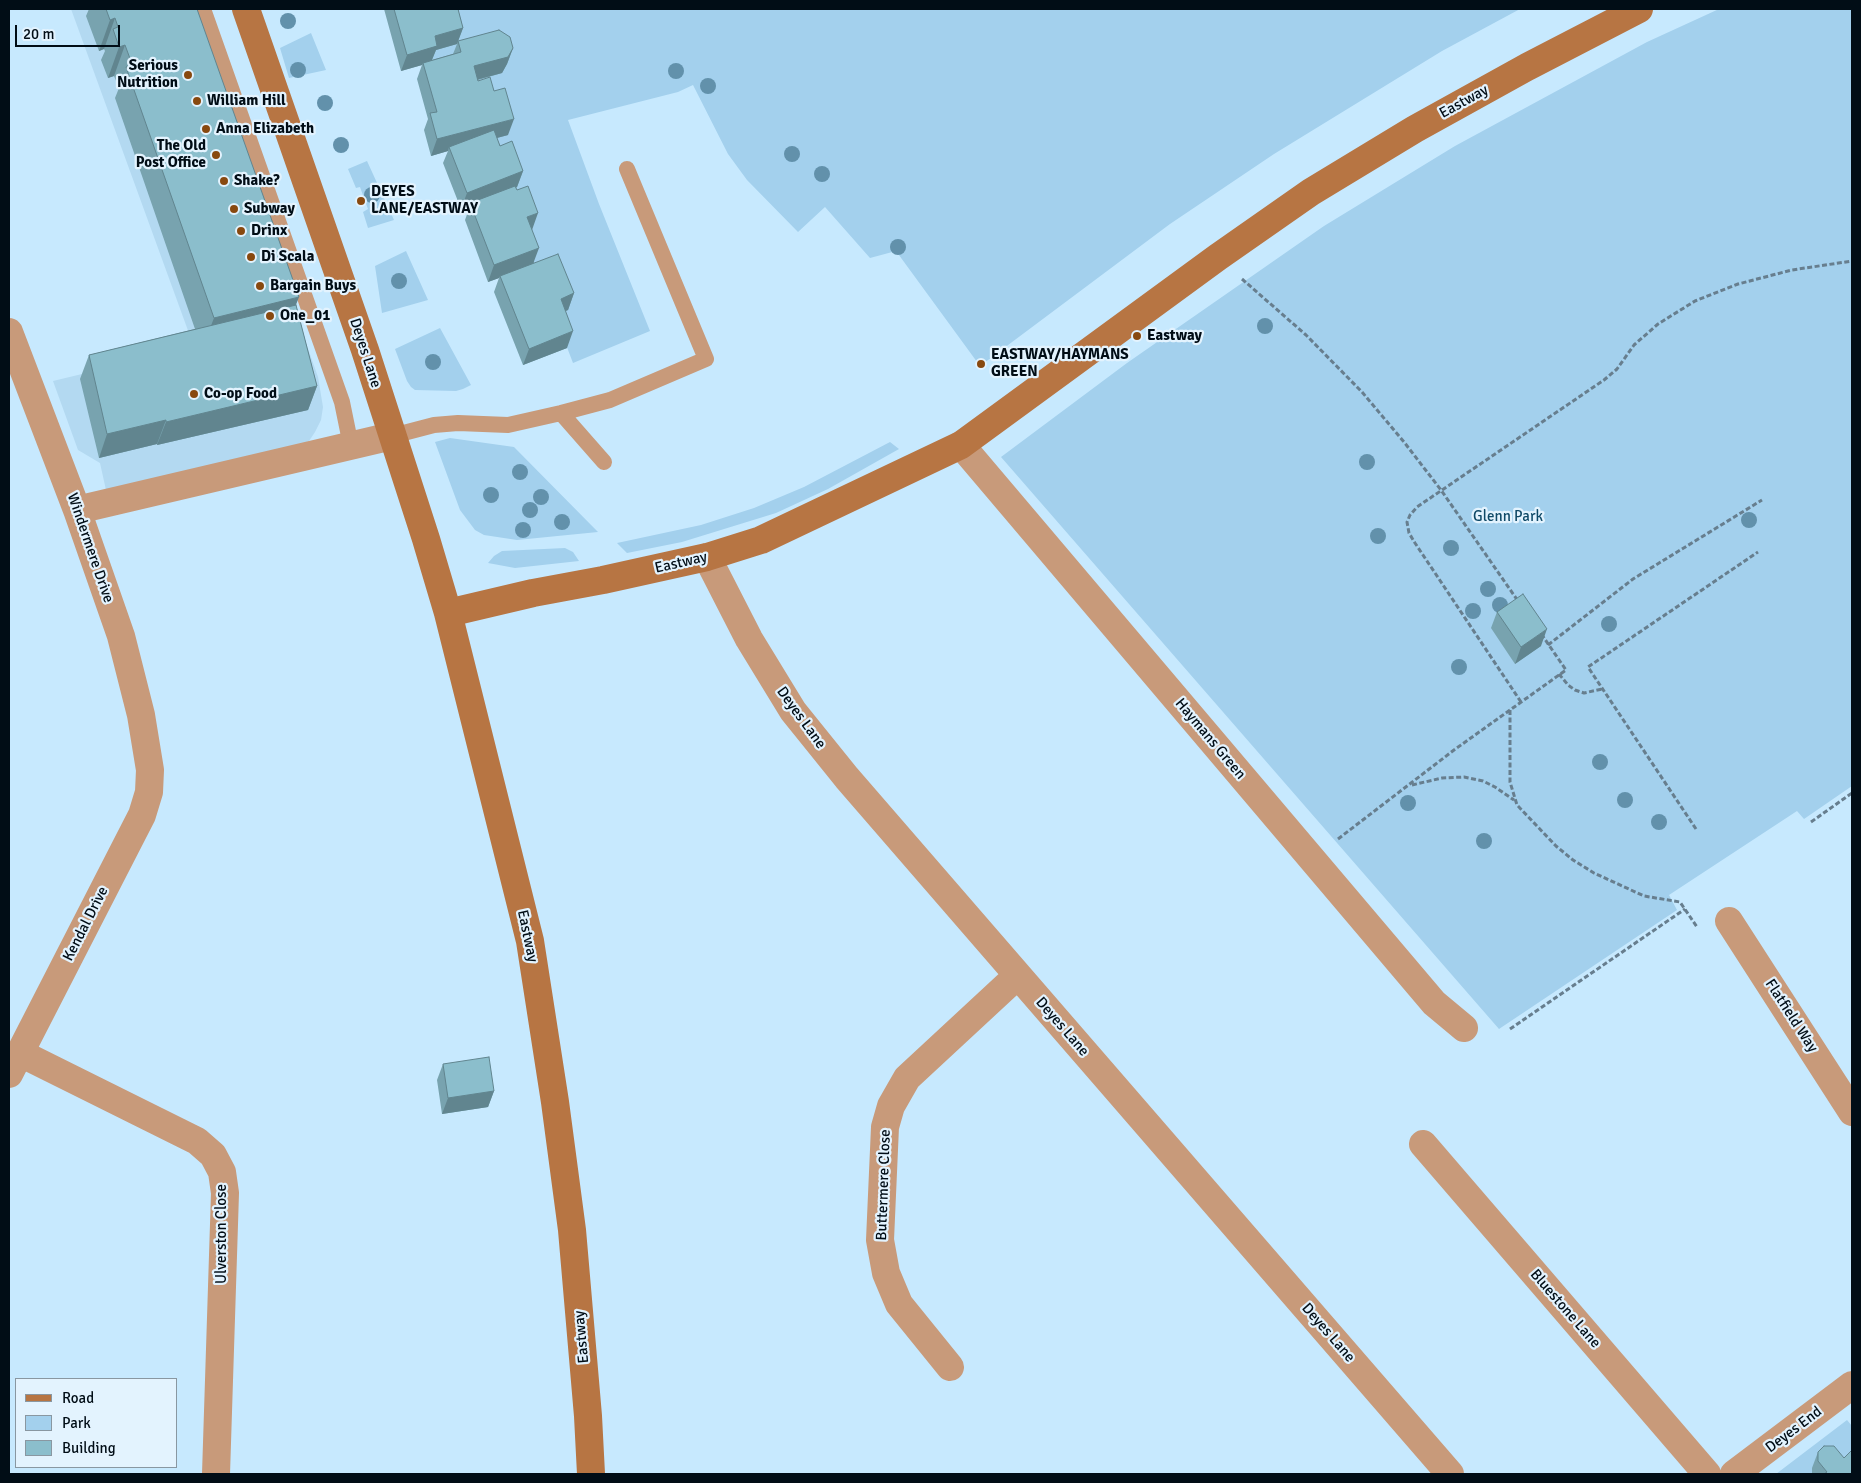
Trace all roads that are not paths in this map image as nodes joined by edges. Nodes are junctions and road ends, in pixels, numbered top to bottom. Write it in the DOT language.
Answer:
graph roads {
  1 [pos="203,9"];
  2 [pos="246,9"];
  3 [pos="1639,9"];
  4 [pos="627,169"];
  5 [pos="9,332"];
  6 [pos="561,413"];
  7 [pos="392,436"];
  8 [pos="961,445"];
  9 [pos="351,446"];
  10 [pos="604,462"];
  11 [pos="77,510"];
  12 [pos="707,557"];
  13 [pos="448,613"];
  14 [pos="150,770"];
  15 [pos="1729,921"];
  16 [pos="1018,976"];
  17 [pos="1464,1028"];
  18 [pos="14,1064"];
  19 [pos="1852,1112"];
  20 [pos="1423,1144"];
  21 [pos="950,1367"];
  22 [pos="1852,1385"];
  23 [pos="216,1474"];
  24 [pos="591,1474"];
  25 [pos="1450,1474"];
  26 [pos="1707,1474"];
  27 [pos="1734,1474"];
  1 -- 9 [label="lane"];
  2 -- 7 [label="street, Deyes Lane"];
  3 -- 8 [label="street, Eastway"];
  4 -- 6 [label="lane"];
  5 -- 11 [label="street, Windermere Drive"];
  6 -- 7 [label="lane"];
  6 -- 10 [label="lane"];
  7 -- 9 [label="street"];
  7 -- 13 [label="street, Deyes Lane"];
  8 -- 12 [label="street, Eastway"];
  8 -- 17 [label="street, Haymans Green"];
  9 -- 11 [label="street"];
  11 -- 14 [label="street, Windermere Drive"];
  12 -- 13 [label="street, Eastway"];
  12 -- 16 [label="street, Deyes Lane"];
  13 -- 24 [label="street, Eastway"];
  14 -- 18 [label="street, Kendal Drive"];
  15 -- 19 [label="street, Flatfield Way"];
  16 -- 21 [label="street, Buttermere Close"];
  16 -- 25 [label="street, Deyes Lane"];
  18 -- 23 [label="street, Ulverston Close"];
  20 -- 26 [label="street, Bluestone Lane"];
  22 -- 27 [label="street, Deyes End"];
}
